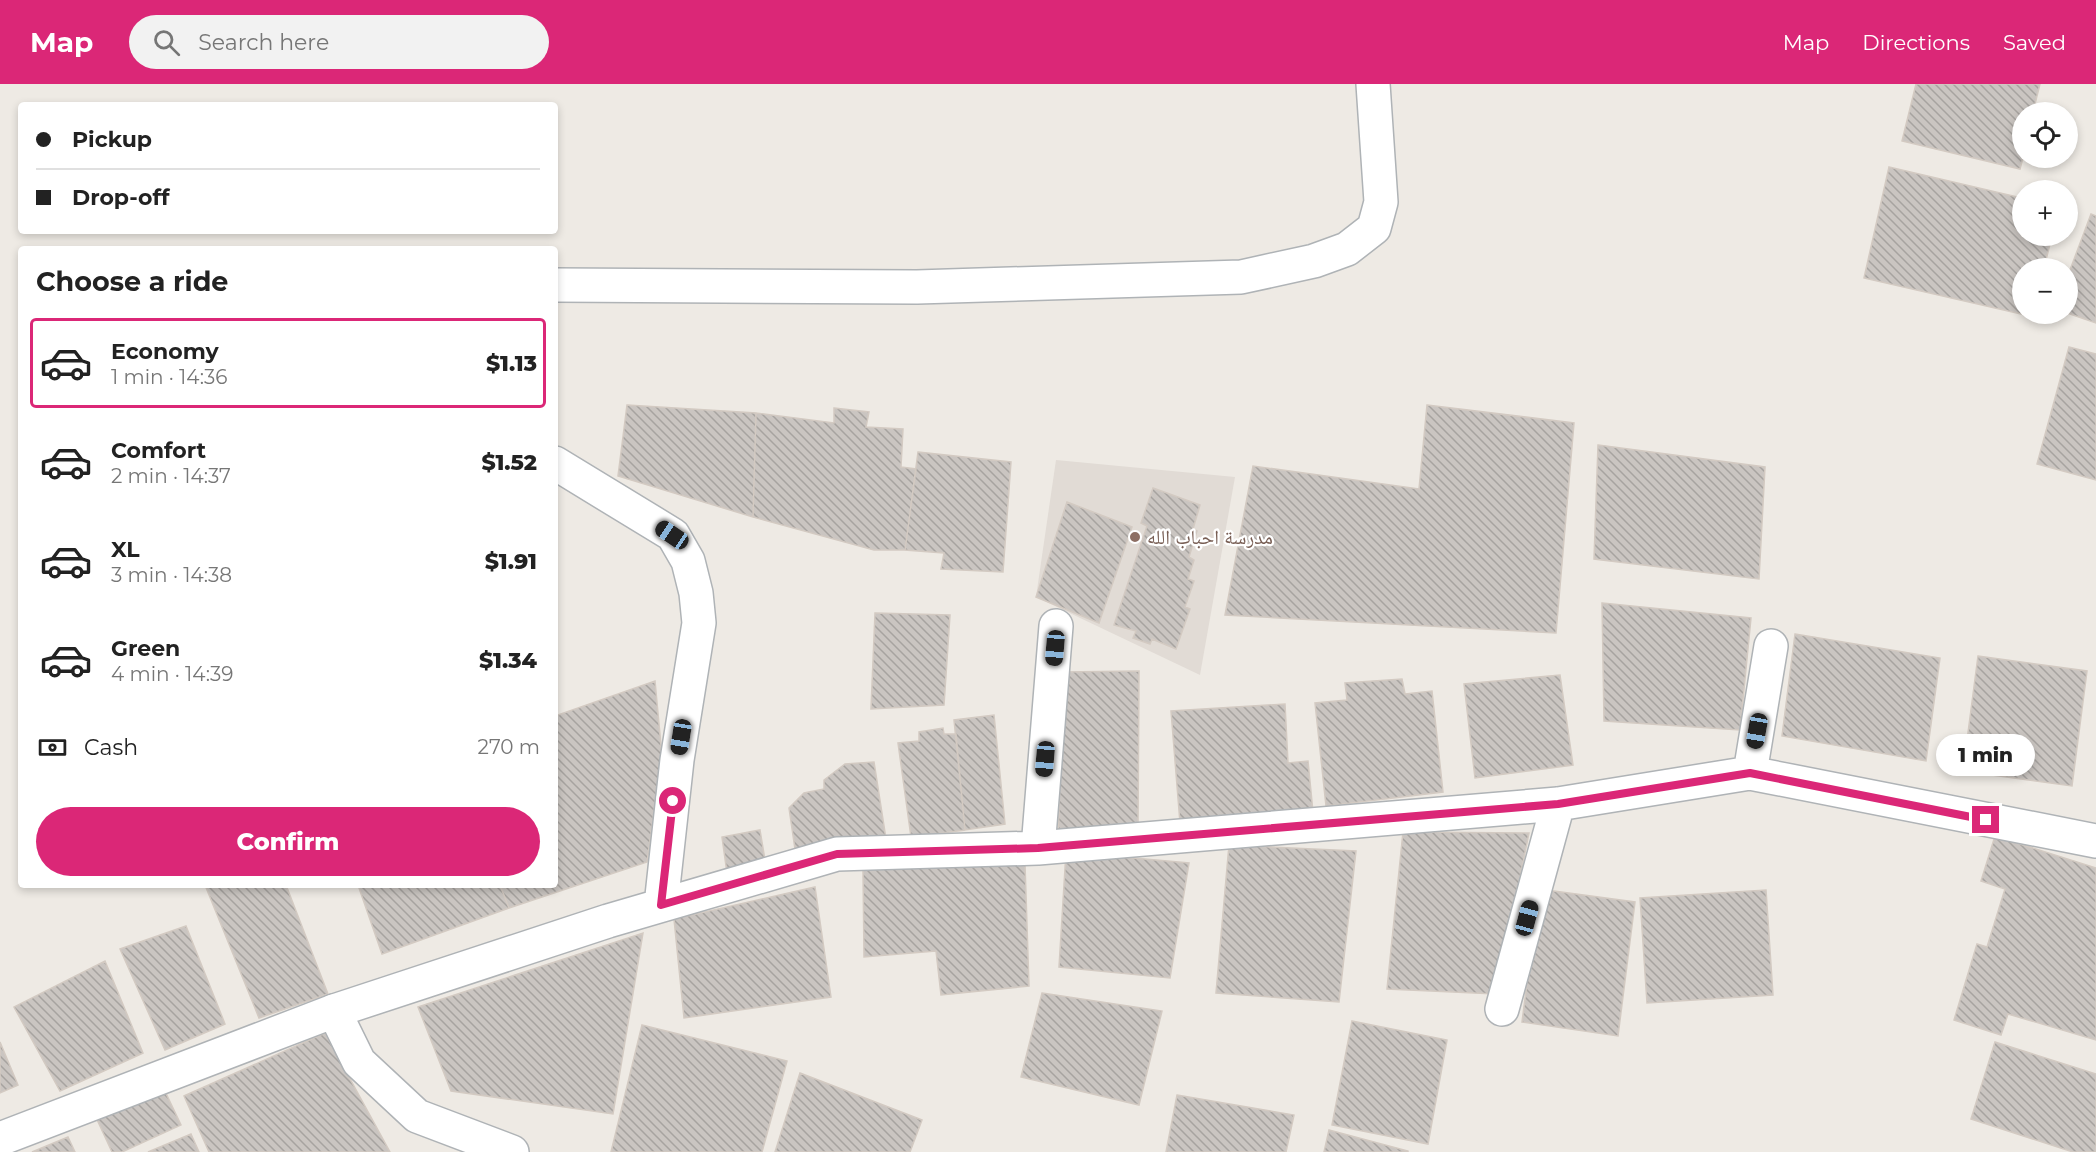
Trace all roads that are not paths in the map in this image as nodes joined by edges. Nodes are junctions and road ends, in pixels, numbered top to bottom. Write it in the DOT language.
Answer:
graph roads {
  1 [pos="1373,84"];
  2 [pos="558,285"];
  3 [pos="558,465"];
  4 [pos="1056,626"];
  5 [pos="1771,646"];
  6 [pos="1750,773"];
  7 [pos="1558,804"];
  8 [pos="2096,841"];
  9 [pos="1038,848"];
  10 [pos="661,905"];
  11 [pos="1502,1009"];
  12 [pos="334,1011"];
  13 [pos="0,1139"];
  14 [pos="512,1152"];
  1 -- 2 [label="street"];
  3 -- 10 [label="street"];
  4 -- 9 [label="street"];
  5 -- 6 [label="street"];
  6 -- 7 [label="street"];
  6 -- 8 [label="street"];
  7 -- 9 [label="street"];
  7 -- 11 [label="street"];
  9 -- 10 [label="street"];
  10 -- 12 [label="street"];
  12 -- 13 [label="street"];
  12 -- 14 [label="street"];
}
